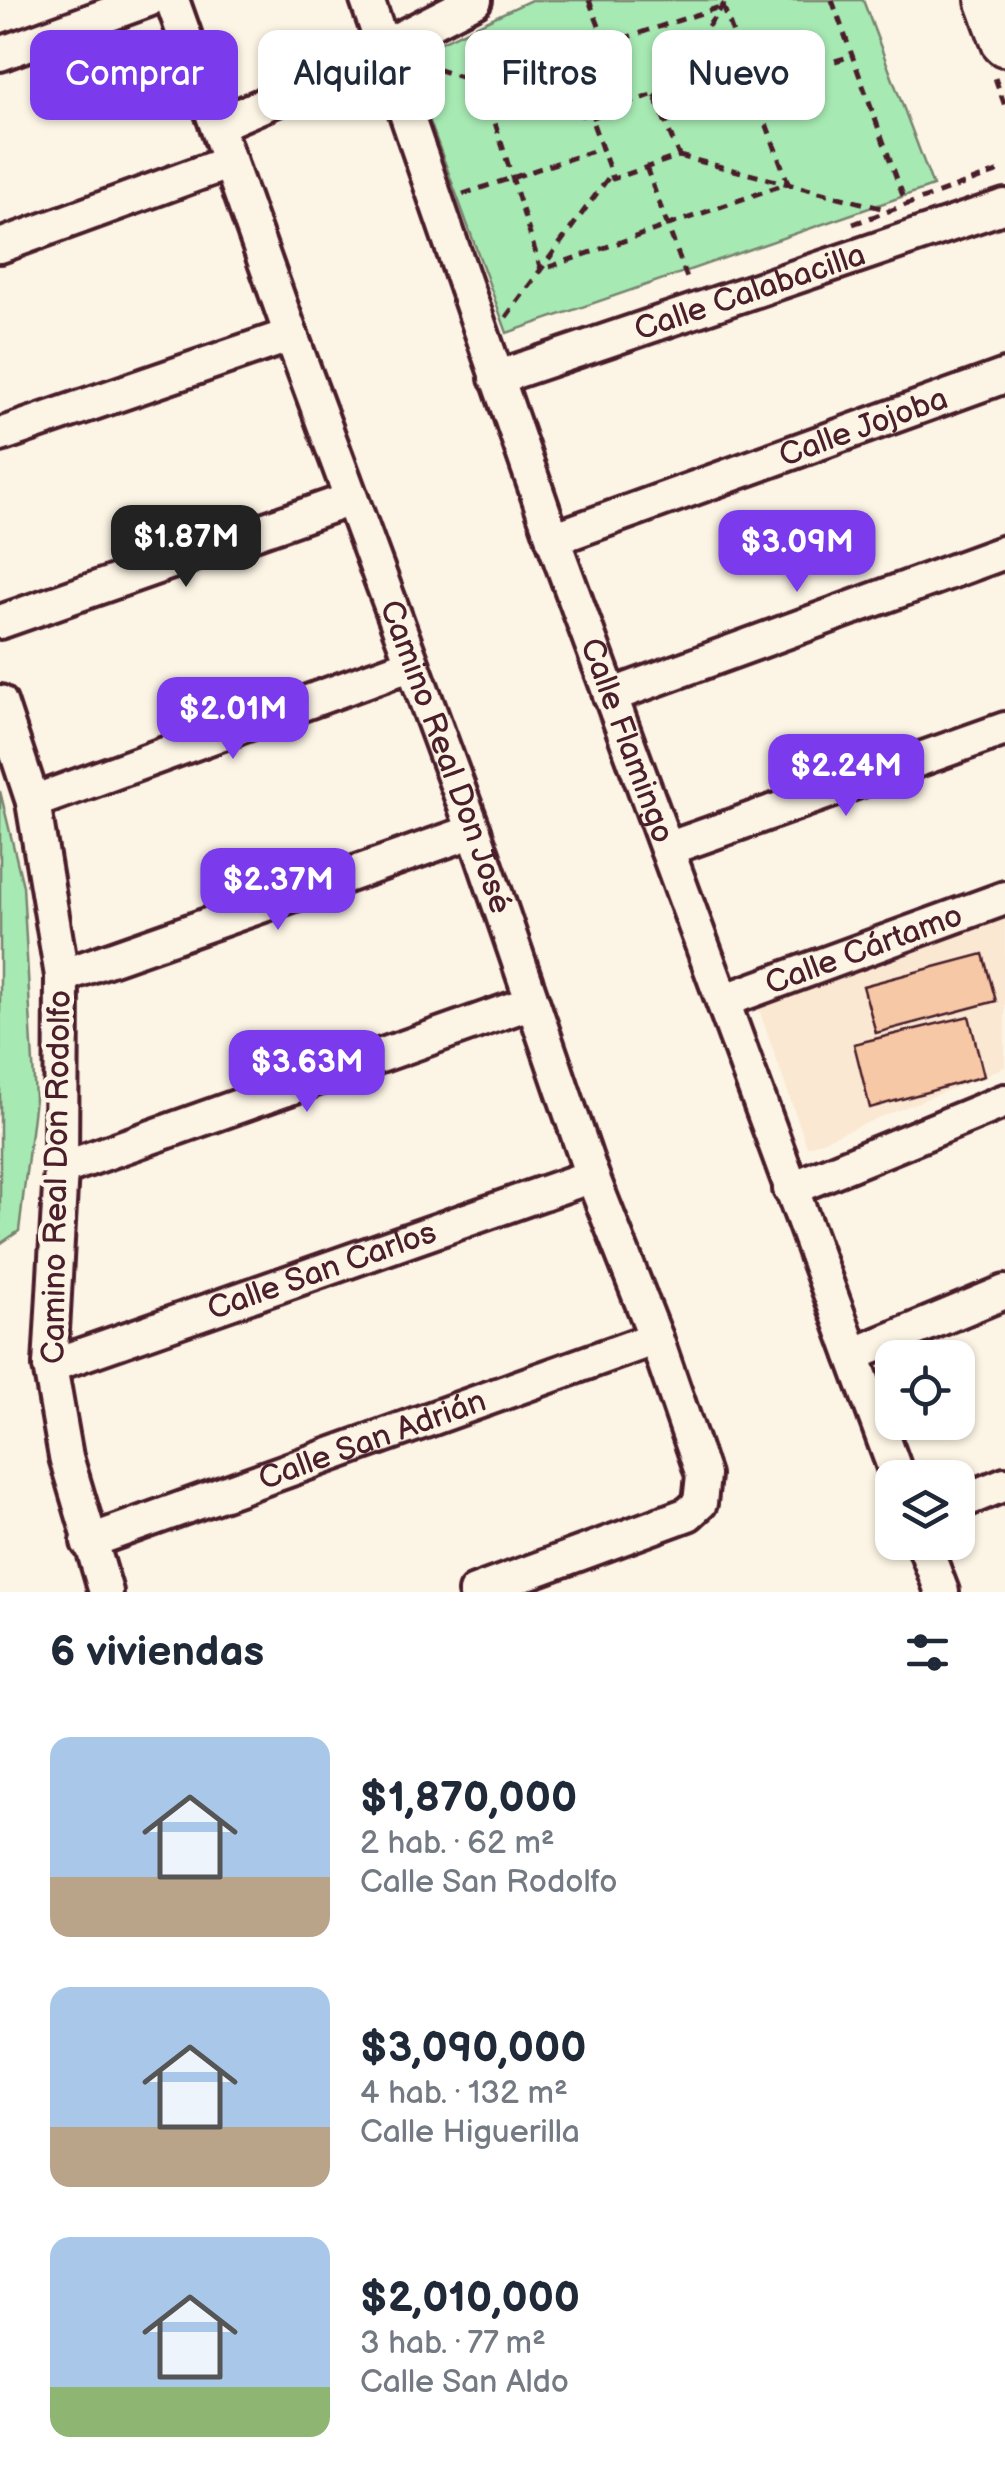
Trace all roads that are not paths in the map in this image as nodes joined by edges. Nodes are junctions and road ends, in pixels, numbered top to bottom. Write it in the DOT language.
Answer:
graph roads {
  1 [pos="148,0"];
  2 [pos="172,0"];
  3 [pos="367,0"];
  4 [pos="475,0"];
  5 [pos="989,0"];
  6 [pos="378,30"];
  7 [pos="414,30"];
  8 [pos="1005,43"];
  9 [pos="0,54"];
  10 [pos="258,107"];
  11 [pos="409,120"];
  12 [pos="218,124"];
  13 [pos="230,162"];
  14 [pos="1005,206"];
  15 [pos="0,246"];
  16 [pos="291,335"];
  17 [pos="1005,376"];
  18 [pos="496,378"];
  19 [pos="0,435"];
  20 [pos="351,499"];
  21 [pos="553,539"];
  22 [pos="1005,552"];
  23 [pos="0,622"];
  24 [pos="412,664"];
  25 [pos="610,696"];
  26 [pos="0,702"];
  27 [pos="1005,729"];
  28 [pos="34,802"];
  29 [pos="474,831"];
  30 [pos="667,849"];
  31 [pos="1005,898"];
  32 [pos="62,976"];
  33 [pos="723,1001"];
  34 [pos="532,1002"];
  35 [pos="1005,1100"];
  36 [pos="61,1169"];
  37 [pos="592,1176"];
  38 [pos="790,1189"];
  39 [pos="1005,1292"];
  40 [pos="656,1338"];
  41 [pos="853,1354"];
  42 [pos="50,1366"];
  43 [pos="891,1460"];
  44 [pos="1005,1484"];
  45 [pos="975,1496"];
  46 [pos="88,1542"];
  47 [pos="930,1560"];
  48 [pos="106,1592"];
  49 [pos="475,1592"];
  50 [pos="942,1592"];
  1 -- 9 [label="street"];
  2 -- 12 [label="street, Camino Real Don José"];
  3 -- 6 [label="street, Calle Flamingo"];
  4 -- 7 [label="street"];
  5 -- 8 [label="street"];
  10 -- 12 [label="street"];
  11 -- 18 [label="street, Calle Flamingo"];
  12 -- 13 [label="street, Camino Real Don José"];
  13 -- 15 [label="street"];
  13 -- 16 [label="street, Camino Real Don José"];
  14 -- 18 [label="street, Calle Calabacilla"];
  16 -- 19 [label="street"];
  16 -- 20 [label="street, Camino Real Don José"];
  17 -- 21 [label="street, Calle Jojoba"];
  18 -- 21 [label="street, Calle Flamingo"];
  20 -- 23 [label="street"];
  20 -- 24 [label="street, Camino Real Don José"];
  21 -- 25 [label="street, Calle Flamingo"];
  22 -- 25 [label="street"];
  24 -- 28 [label="street"];
  24 -- 29 [label="street, Camino Real Don José"];
  25 -- 30 [label="street, Calle Flamingo"];
  26 -- 28 [label="street, Camino Real Don Rodolfo"];
  27 -- 30 [label="street"];
  28 -- 32 [label="street, Camino Real Don Rodolfo"];
  29 -- 32 [label="street"];
  29 -- 34 [label="street, Camino Real Don José"];
  30 -- 33 [label="street, Calle Flamingo"];
  31 -- 33 [label="street, Calle Cártamo"];
  32 -- 36 [label="street, Camino Real Don Rodolfo"];
  33 -- 38 [label="street, Calle Flamingo"];
  34 -- 36 [label="street"];
  34 -- 37 [label="street, Camino Real Don José"];
  35 -- 38 [label="street"];
  36 -- 42 [label="street, Camino Real Don Rodolfo"];
  37 -- 40 [label="street, Camino Real Don José"];
  37 -- 42 [label="street, Calle San Carlos"];
  38 -- 41 [label="street, Calle Flamingo"];
  39 -- 41 [label="street"];
  40 -- 46 [label="street, Calle San Adrián"];
  40 -- 49 [label="street, Camino Real Don José"];
  41 -- 43 [label="street, Calle Flamingo"];
  42 -- 46 [label="street, Camino Real Don Rodolfo"];
  44 -- 45 [label="street"];
  46 -- 48 [label="street, Camino Real Don Rodolfo"];
  47 -- 50 [label="street"];
}
